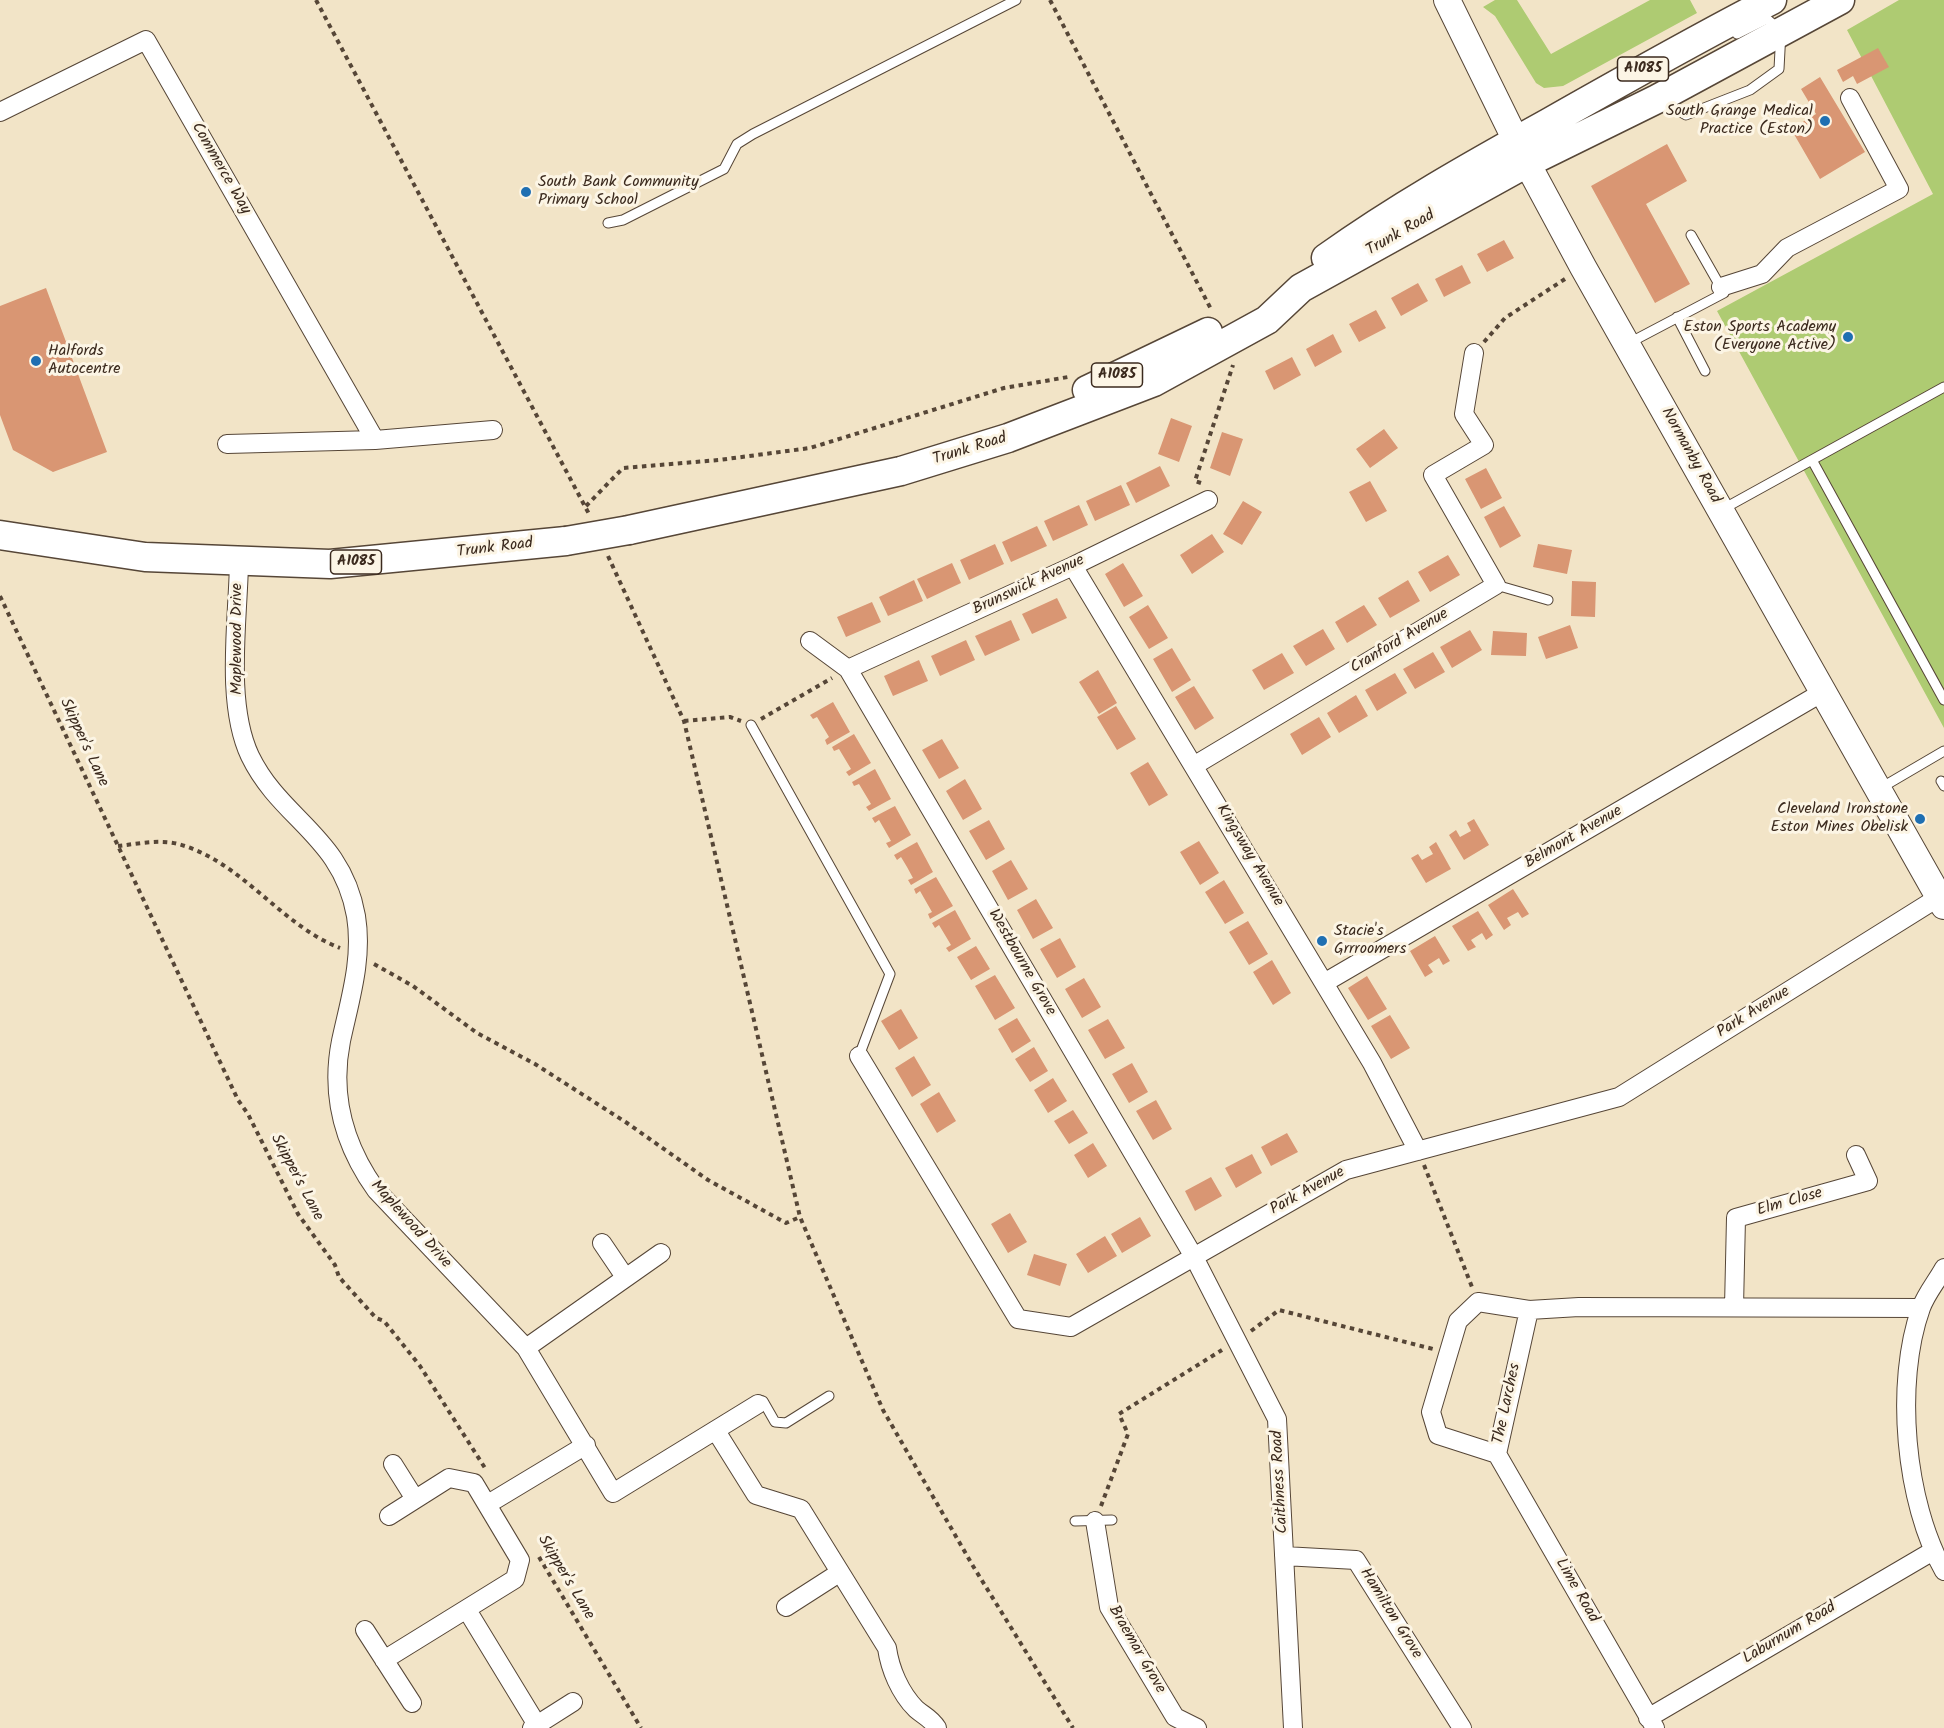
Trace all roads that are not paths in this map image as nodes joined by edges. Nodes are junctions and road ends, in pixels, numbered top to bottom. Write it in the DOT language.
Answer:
graph roads {
  1 [pos="1016,0"];
  2 [pos="1772,0"];
  3 [pos="1840,0"];
  4 [pos="1450,1"];
  5 [pos="1781,31"];
  6 [pos="1726,38"];
  7 [pos="1715,42"];
  8 [pos="1651,64"];
  9 [pos="1850,98"];
  10 [pos="1657,99"];
  11 [pos="0,112"];
  12 [pos="1521,152"];
  13 [pos="608,223"];
  14 [pos="1691,235"];
  15 [pos="1721,287"];
  16 [pos="1677,317"];
  17 [pos="1626,344"];
  18 [pos="1474,353"];
  19 [pos="1705,371"];
  20 [pos="1944,387"];
  21 [pos="493,430"];
  22 [pos="375,440"];
  23 [pos="227,444"];
  24 [pos="1812,460"];
  25 [pos="1208,500"];
  26 [pos="1721,511"];
  27 [pos="0,535"];
  28 [pos="239,562"];
  29 [pos="1073,566"];
  30 [pos="1496,585"];
  31 [pos="1548,600"];
  32 [pos="810,641"];
  33 [pos="848,669"];
  34 [pos="1823,692"];
  35 [pos="1944,700"];
  36 [pos="751,725"];
  37 [pos="1944,751"];
  38 [pos="1195,765"];
  39 [pos="1878,789"];
  40 [pos="1942,902"];
  41 [pos="1324,983"];
  42 [pos="859,1056"];
  43 [pos="1418,1151"];
  44 [pos="1856,1155"];
  45 [pos="602,1243"];
  46 [pos="661,1253"];
  47 [pos="1194,1257"];
  48 [pos="1944,1268"];
  49 [pos="625,1277"];
  50 [pos="1734,1307"];
  51 [pos="1922,1308"];
  52 [pos="1529,1310"];
  53 [pos="526,1348"];
  54 [pos="829,1396"];
  55 [pos="760,1403"];
  56 [pos="716,1431"];
  57 [pos="586,1445"];
  58 [pos="1497,1454"];
  59 [pos="393,1464"];
  60 [pos="415,1499"];
  61 [pos="496,1500"];
  62 [pos="389,1516"];
  63 [pos="1103,1520"];
  64 [pos="1075,1521"];
  65 [pos="1933,1551"];
  66 [pos="1284,1556"];
  67 [pos="1944,1571"];
  68 [pos="839,1573"];
  69 [pos="786,1606"];
  70 [pos="467,1610"];
  71 [pos="364,1630"];
  72 [pos="384,1660"];
  73 [pos="573,1702"];
  74 [pos="412,1703"];
  75 [pos="1651,1723"];
  76 [pos="535,1726"];
  77 [pos="937,1728"];
  78 [pos="1197,1728"];
  79 [pos="1293,1728"];
  80 [pos="1462,1728"];
  1 -- 13 [label="lane"];
  2 -- 8 [label="main road, A1085"];
  3 -- 5 [label="main road, Trunk Road / A1085"];
  4 -- 12 [label="street, Normanby Road"];
  5 -- 6 [label="lane"];
  5 -- 10 [label="main road, Trunk Road / A1085"];
  5 -- 10 [label="lane"];
  7 -- 8 [label="lane"];
  8 -- 12 [label="main road, A1085"];
  9 -- 15 [label="street"];
  10 -- 12 [label="main road, Trunk Road / A1085"];
  11 -- 22 [label="street, Commerce Way"];
  12 -- 17 [label="street, Normanby Road"];
  12 -- 28 [label="main road, Trunk Road / A1085, bridge"];
  14 -- 15 [label="lane"];
  15 -- 16 [label="lane"];
  16 -- 17 [label="lane"];
  16 -- 19 [label="lane"];
  17 -- 26 [label="street, Normanby Road"];
  18 -- 30 [label="street"];
  20 -- 24 [label="lane"];
  21 -- 22 [label="street"];
  22 -- 23 [label="street"];
  24 -- 26 [label="lane"];
  24 -- 35 [label="lane"];
  25 -- 29 [label="street, Brunswick Avenue"];
  26 -- 34 [label="street, Normanby Road"];
  27 -- 28 [label="main road, Trunk Road / A1085"];
  28 -- 53 [label="street, Maplewood Drive"];
  29 -- 33 [label="street, Brunswick Avenue"];
  29 -- 38 [label="street, Kingsway Avenue"];
  30 -- 31 [label="lane"];
  30 -- 38 [label="street, Cranford Avenue"];
  32 -- 33 [label="street"];
  33 -- 47 [label="street, Westbourne Grove"];
  34 -- 39 [label="street, Normanby Road"];
  34 -- 41 [label="street, Belmont Avenue"];
  36 -- 42 [label="lane"];
  37 -- 39 [label="lane"];
  38 -- 41 [label="street, Kingsway Avenue"];
  39 -- 40 [label="street, Normanby Road"];
  40 -- 43 [label="street, Park Avenue"];
  41 -- 43 [label="street, Kingsway Avenue"];
  42 -- 47 [label="street, Park Avenue"];
  43 -- 47 [label="street, Park Avenue"];
  44 -- 50 [label="street, Elm Close"];
  45 -- 49 [label="street"];
  46 -- 49 [label="street"];
  47 -- 66 [label="street, Caithness Road"];
  48 -- 51 [label="street"];
  49 -- 53 [label="street"];
  50 -- 51 [label="street"];
  50 -- 52 [label="street"];
  51 -- 65 [label="street"];
  52 -- 58 [label="street, The Larches"];
  52 -- 58 [label="street, The Larches"];
  53 -- 57 [label="street, Maplewood Drive"];
  54 -- 55 [label="lane"];
  55 -- 56 [label="street, Maplewood Drive"];
  56 -- 57 [label="street, Maplewood Drive"];
  56 -- 68 [label="street"];
  57 -- 61 [label="street"];
  58 -- 75 [label="street, Lime Road"];
  59 -- 60 [label="street"];
  60 -- 61 [label="street"];
  60 -- 62 [label="street"];
  61 -- 70 [label="street"];
  63 -- 64 [label="lane"];
  63 -- 78 [label="street, Braemar Grove"];
  65 -- 67 [label="street"];
  65 -- 75 [label="street, Laburnum Road"];
  66 -- 79 [label="street, Caithness Road"];
  66 -- 80 [label="street, Hamilton Grove"];
  68 -- 69 [label="street"];
  68 -- 77 [label="street"];
  70 -- 72 [label="street"];
  70 -- 76 [label="street"];
  71 -- 72 [label="street"];
  72 -- 74 [label="street"];
  73 -- 76 [label="street"];
}
